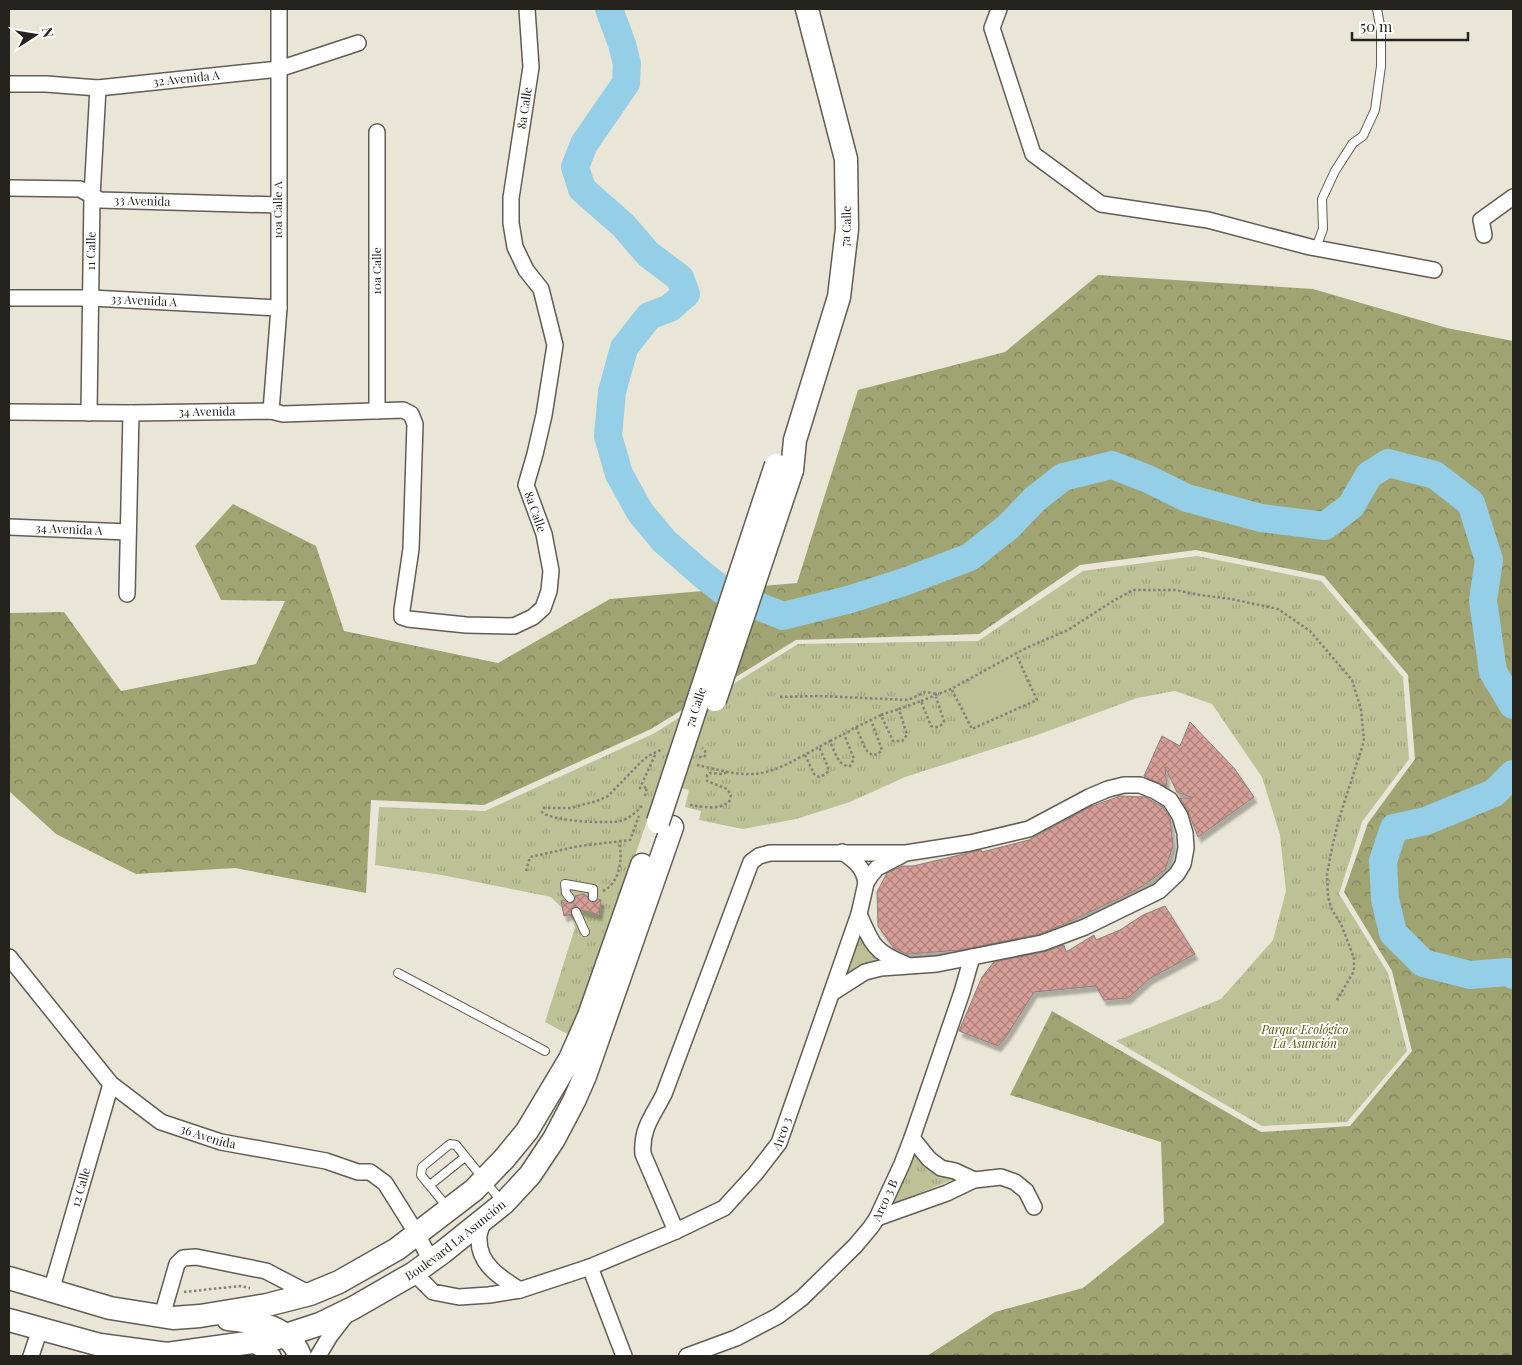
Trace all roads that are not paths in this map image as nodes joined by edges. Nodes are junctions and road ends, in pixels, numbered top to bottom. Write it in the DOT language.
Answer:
graph roads {
  1 [pos="279,9"];
  2 [pos="527,9"];
  3 [pos="808,9"];
  4 [pos="999,9"];
  5 [pos="1377,9"];
  6 [pos="358,43"];
  7 [pos="279,69"];
  8 [pos="9,84"];
  9 [pos="98,88"];
  10 [pos="377,132"];
  11 [pos="9,188"];
  12 [pos="92,196"];
  13 [pos="1513,196"];
  14 [pos="278,205"];
  15 [pos="1484,235"];
  16 [pos="1316,248"];
  17 [pos="1434,270"];
  18 [pos="9,298"];
  19 [pos="91,298"];
  20 [pos="278,308"];
  21 [pos="271,410"];
  22 [pos="403,410"];
  23 [pos="377,411"];
  24 [pos="9,412"];
  25 [pos="89,413"];
  26 [pos="131,413"];
  27 [pos="9,527"];
  28 [pos="128,532"];
  29 [pos="127,594"];
  30 [pos="665,824"];
  31 [pos="842,852"];
  32 [pos="906,853"];
  33 [pos="866,884"];
  34 [pos="593,893"];
  35 [pos="570,898"];
  36 [pos="576,912"];
  37 [pos="859,914"];
  38 [pos="584,932"];
  39 [pos="9,957"];
  40 [pos="972,957"];
  41 [pos="909,966"];
  42 [pos="398,973"];
  43 [pos="832,992"];
  44 [pos="545,1051"];
  45 [pos="111,1084"];
  46 [pos="528,1132"];
  47 [pos="912,1138"];
  48 [pos="465,1157"];
  49 [pos="530,1176"];
  50 [pos="484,1179"];
  51 [pos="974,1180"];
  52 [pos="430,1185"];
  53 [pos="504,1203"];
  54 [pos="1034,1207"];
  55 [pos="449,1210"];
  56 [pos="877,1218"];
  57 [pos="483,1220"];
  58 [pos="676,1231"];
  59 [pos="417,1234"];
  60 [pos="422,1267"];
  61 [pos="590,1267"];
  62 [pos="9,1278"];
  63 [pos="520,1290"];
  64 [pos="51,1291"];
  65 [pos="310,1294"];
  66 [pos="352,1308"];
  67 [pos="162,1316"];
  68 [pos="200,1316"];
  69 [pos="9,1320"];
  70 [pos="40,1329"];
  71 [pos="287,1336"];
  72 [pos="252,1344"];
  73 [pos="166,1355"];
  74 [pos="30,1356"];
  75 [pos="273,1356"];
  76 [pos="300,1356"];
  77 [pos="318,1356"];
  78 [pos="624,1356"];
  79 [pos="687,1356"];
  1 -- 7 [label="street, 10a Calle A"];
  2 -- 22 [label="street, 8a Calle"];
  3 -- 30 [label="main road, 7a Calle, bridge"];
  4 -- 16 [label="street"];
  5 -- 16 [label="lane"];
  6 -- 7 [label="street, 32 Avenida A"];
  7 -- 9 [label="street, 32 Avenida A"];
  7 -- 14 [label="street, 10a Calle A"];
  8 -- 9 [label="street, 32 Avenida A"];
  9 -- 12 [label="street, 11 Calle"];
  10 -- 23 [label="street, 10a Calle"];
  11 -- 12 [label="street, 33 Avenida"];
  12 -- 14 [label="street, 33 Avenida"];
  12 -- 19 [label="street, 11 Calle"];
  13 -- 15 [label="street"];
  14 -- 20 [label="street, 10a Calle A"];
  16 -- 17 [label="street"];
  18 -- 19 [label="street, 33 Avenida A"];
  19 -- 20 [label="street, 33 Avenida A"];
  19 -- 25 [label="street, 11 Calle"];
  20 -- 21 [label="street, 10a Calle A"];
  21 -- 23 [label="street, 34 Avenida"];
  21 -- 26 [label="street, 34 Avenida"];
  22 -- 23 [label="street, 34 Avenida"];
  24 -- 25 [label="street, 34 Avenida"];
  25 -- 26 [label="street, 34 Avenida"];
  26 -- 28 [label="street"];
  27 -- 28 [label="street, 34 Avenida A"];
  28 -- 29 [label="street"];
  30 -- 46 [label="main road, 7a Calle"];
  30 -- 49 [label="main road, Boulevard La Asunción"];
  31 -- 32 [label="street"];
  31 -- 33 [label="street"];
  31 -- 58 [label="street"];
  32 -- 33 [label="street, Arco 3"];
  32 -- 40 [label="street"];
  33 -- 37 [label="street, Arco 3"];
  34 -- 35 [label="lane"];
  36 -- 38 [label="lane"];
  37 -- 41 [label="street"];
  37 -- 43 [label="street, Arco 3"];
  39 -- 45 [label="street, 36 Avenida"];
  40 -- 41 [label="street"];
  40 -- 47 [label="street, Arco 3 B"];
  41 -- 43 [label="street"];
  42 -- 44 [label="lane"];
  43 -- 58 [label="street, Arco 3"];
  45 -- 59 [label="street, 36 Avenida"];
  45 -- 64 [label="street, 12 Calle"];
  46 -- 49 [label="main road"];
  46 -- 50 [label="main road"];
  47 -- 51 [label="street"];
  47 -- 56 [label="street, Arco 3 B"];
  48 -- 50 [label="lane"];
  48 -- 52 [label="lane"];
  48 -- 52 [label="lane"];
  49 -- 53 [label="main road, Boulevard La Asunción"];
  50 -- 53 [label="lane"];
  50 -- 55 [label="main road"];
  51 -- 54 [label="street"];
  51 -- 56 [label="street"];
  52 -- 55 [label="lane"];
  53 -- 57 [label="main road, Boulevard La Asunción"];
  55 -- 59 [label="main road"];
  56 -- 79 [label="street, Arco 3 B"];
  57 -- 60 [label="main road, Boulevard La Asunción"];
  57 -- 63 [label="street"];
  58 -- 61 [label="street, Arco 3"];
  59 -- 60 [label="street"];
  59 -- 65 [label="main road"];
  60 -- 63 [label="street, Arco 3"];
  60 -- 66 [label="main road, Boulevard La Asunción"];
  61 -- 63 [label="street, Arco 3"];
  61 -- 78 [label="street"];
  62 -- 64 [label="main road"];
  64 -- 67 [label="main road"];
  65 -- 67 [label="street"];
  65 -- 68 [label="main road"];
  66 -- 71 [label="main road, Boulevard La Asunción"];
  66 -- 77 [label="street"];
  67 -- 68 [label="main road"];
  68 -- 71 [label="main road"];
  69 -- 70 [label="main road, Boulevard La Asunción"];
  70 -- 73 [label="main road, Boulevard La Asunción"];
  70 -- 74 [label="street"];
  71 -- 72 [label="main road, Boulevard La Asunción"];
  71 -- 76 [label="main road"];
  72 -- 73 [label="main road, Boulevard La Asunción"];
  72 -- 75 [label="street"];
}
